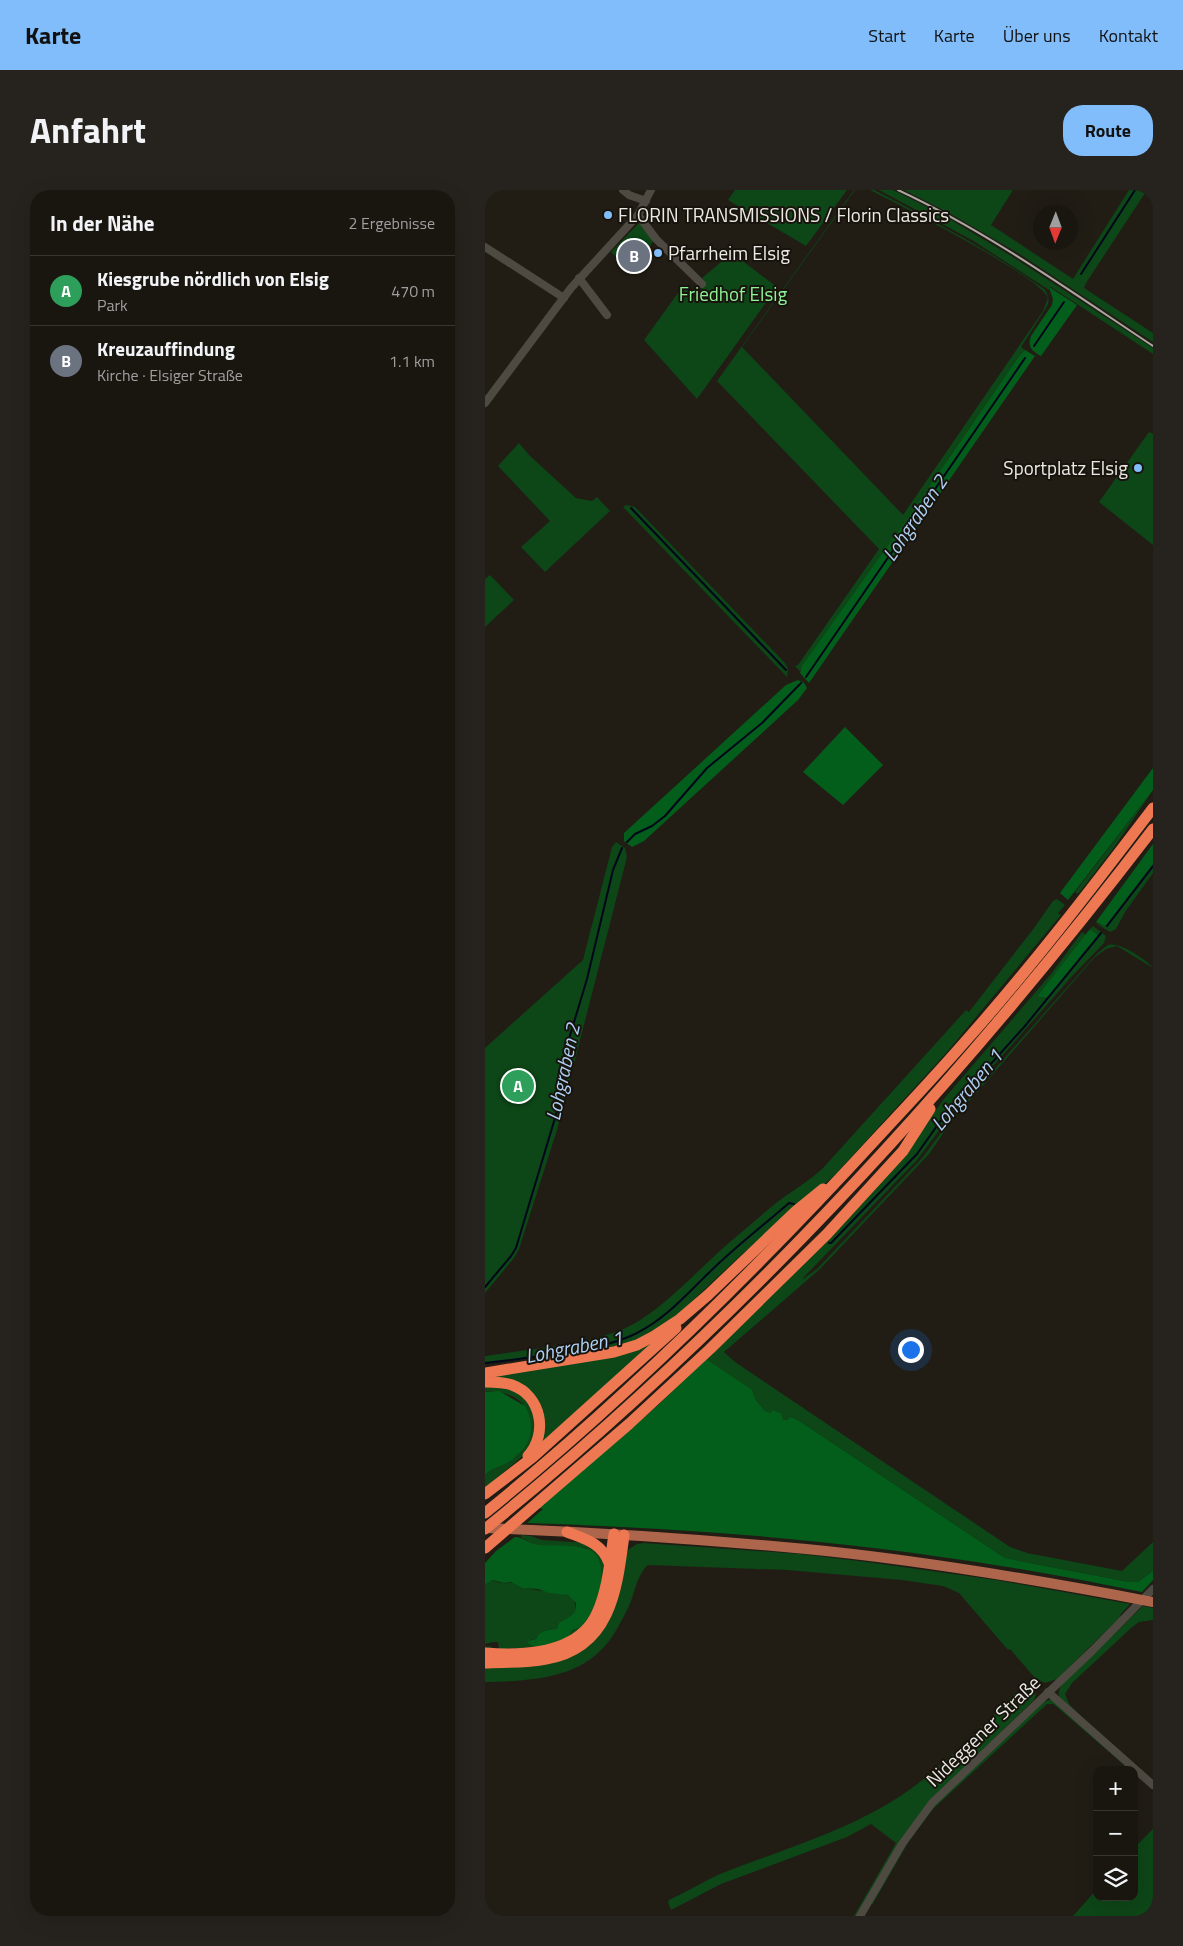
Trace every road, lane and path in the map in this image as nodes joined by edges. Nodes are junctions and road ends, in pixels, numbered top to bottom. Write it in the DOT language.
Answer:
graph roads {
  1 [pos="623,190"];
  2 [pos="651,190"];
  3 [pos="646,201"];
  4 [pos="638,215"];
  5 [pos="485,247"];
  6 [pos="579,278"];
  7 [pos="703,284"];
  8 [pos="564,298"];
  9 [pos="607,315"];
  10 [pos="485,403"];
  11 [pos="1153,808"];
  12 [pos="1153,828"];
  13 [pos="951,1078"];
  14 [pos="848,1170"];
  15 [pos="708,1295"];
  16 [pos="485,1373"];
  17 [pos="485,1382"];
  18 [pos="485,1494"];
  19 [pos="485,1513"];
  20 [pos="485,1528"];
  21 [pos="567,1532"];
  22 [pos="619,1535"];
  23 [pos="485,1548"];
  24 [pos="609,1564"];
  25 [pos="1153,1589"];
  26 [pos="1153,1602"];
  27 [pos="485,1653"];
  28 [pos="485,1663"];
  29 [pos="1048,1692"];
  30 [pos="1153,1785"];
  31 [pos="860,1916"];
  1 -- 3 [label="street"];
  2 -- 3 [label="street"];
  3 -- 4 [label="street"];
  4 -- 6 [label="street"];
  4 -- 7 [label="street"];
  5 -- 8 [label="street"];
  6 -- 8 [label="street"];
  6 -- 9 [label="street"];
  8 -- 10 [label="street"];
  11 -- 14 [label="highway"];
  12 -- 13 [label="highway"];
  13 -- 20 [label="highway"];
  13 -- 23 [label="highway"];
  14 -- 15 [label="highway"];
  14 -- 19 [label="highway"];
  15 -- 16 [label="highway"];
  15 -- 18 [label="highway"];
  17 -- 18 [label="highway"];
  20 -- 21 [label="main road"];
  21 -- 22 [label="main road"];
  21 -- 24 [label="highway"];
  22 -- 24 [label="highway"];
  22 -- 26 [label="main road"];
  22 -- 28 [label="highway"];
  24 -- 27 [label="highway"];
  25 -- 29 [label="street, Nideggener Straße"];
  29 -- 30 [label="street"];
  29 -- 31 [label="street, Nideggener Straße"];
}
